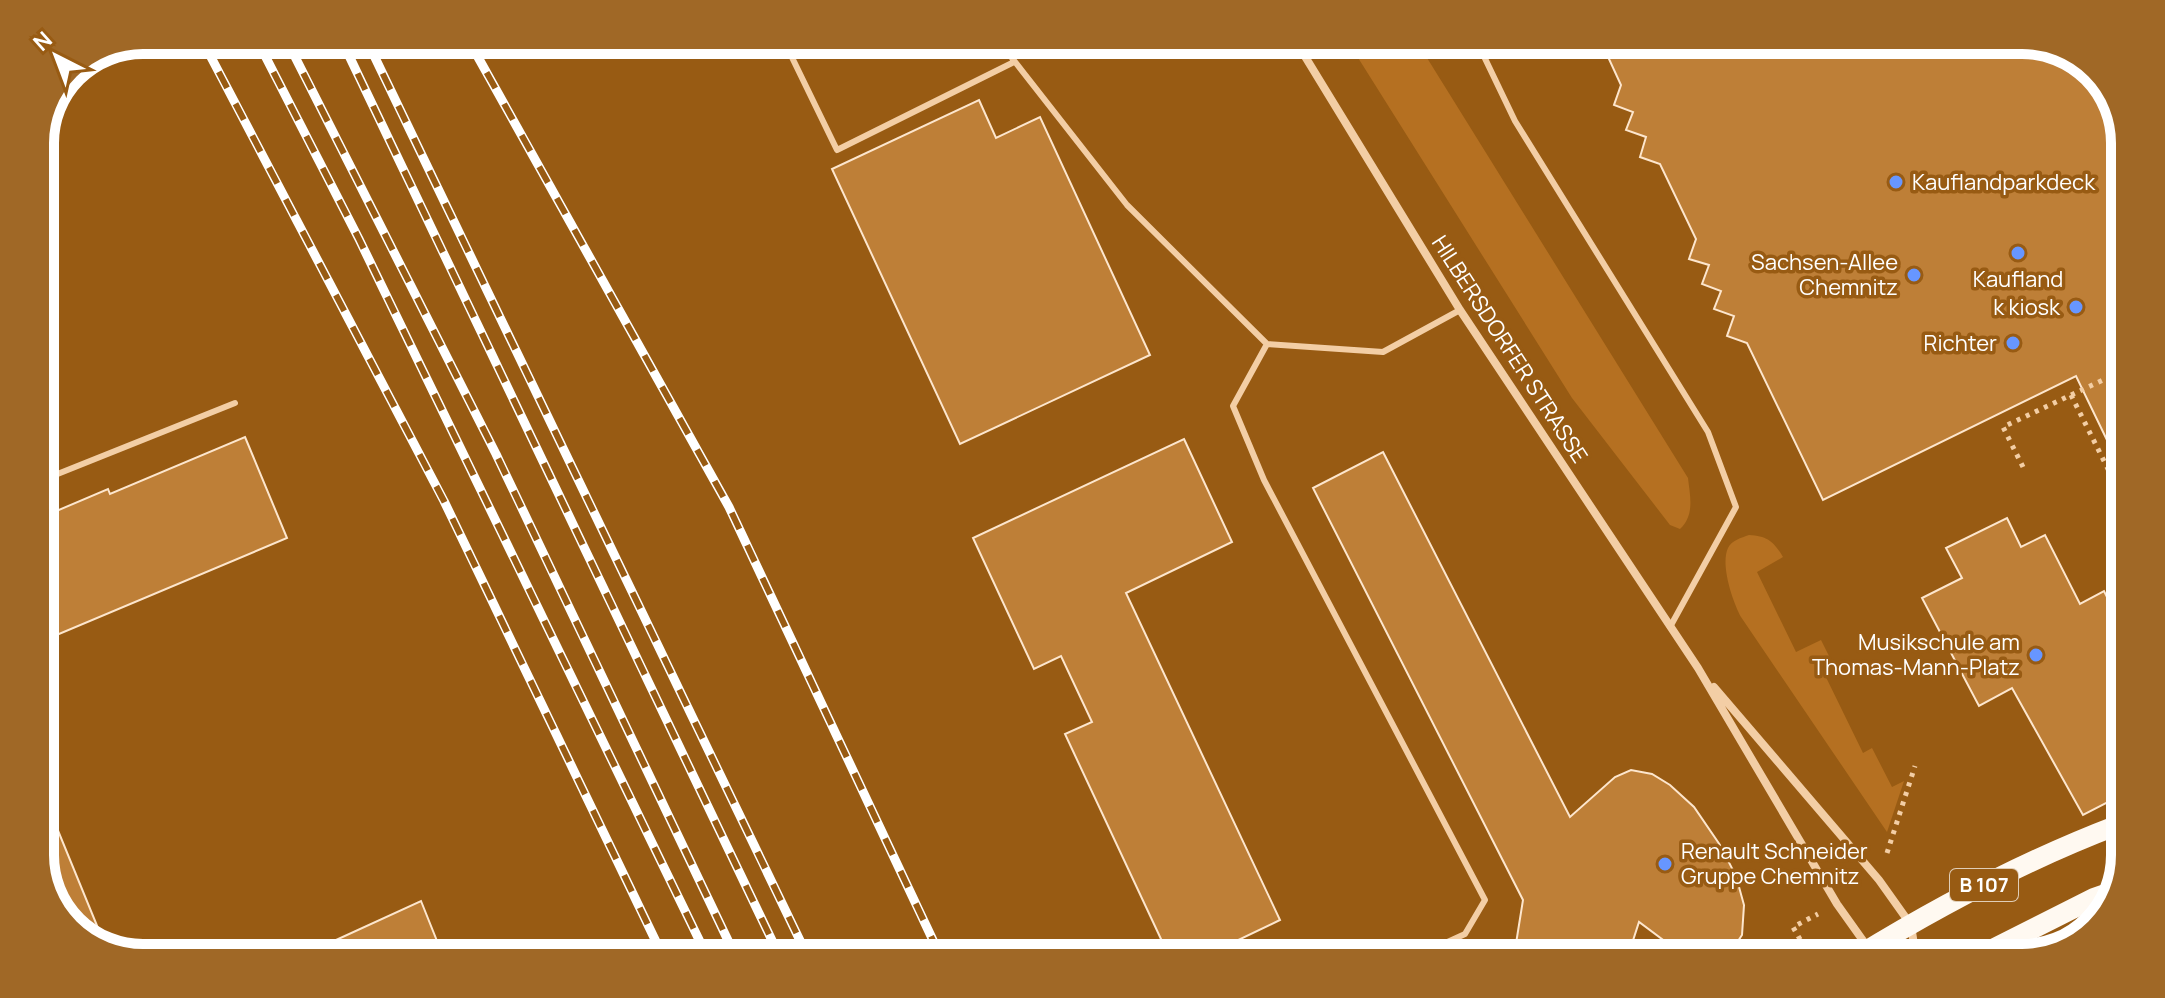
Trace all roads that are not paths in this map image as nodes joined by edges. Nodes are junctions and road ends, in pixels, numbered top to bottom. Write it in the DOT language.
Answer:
graph roads {
  1 [pos="790,54"];
  2 [pos="1008,54"];
  3 [pos="1304,54"];
  4 [pos="1483,54"];
  5 [pos="1014,62"];
  6 [pos="1460,310"];
  7 [pos="1267,344"];
  8 [pos="235,403"];
  9 [pos="54,475"];
  10 [pos="1670,627"];
  11 [pos="1698,668"];
  12 [pos="2111,828"];
  13 [pos="2100,896"];
  14 [pos="1911,925"];
  15 [pos="1443,944"];
  16 [pos="1862,944"];
  17 [pos="1884,944"];
  18 [pos="1914,944"];
  19 [pos="2003,944"];
  1 -- 5 [label="lane"];
  2 -- 5 [label="lane"];
  3 -- 6 [label="street, HILBERSDORFER STRASSE"];
  4 -- 10 [label="lane"];
  5 -- 7 [label="lane"];
  6 -- 7 [label="lane"];
  6 -- 10 [label="street, HILBERSDORFER STRASSE"];
  7 -- 15 [label="lane"];
  8 -- 9 [label="lane"];
  10 -- 11 [label="street, HILBERSDORFER STRASSE"];
  11 -- 14 [label="street, HILBERSDORFER STRASSE"];
  11 -- 16 [label="street, HILBERSDORFER STRASSE"];
  12 -- 14 [label="main road, B 107"];
  13 -- 19 [label="main road, B 107"];
  14 -- 17 [label="main road, B 107"];
  14 -- 18 [label="street, HILBERSDORFER STRASSE"];
}
